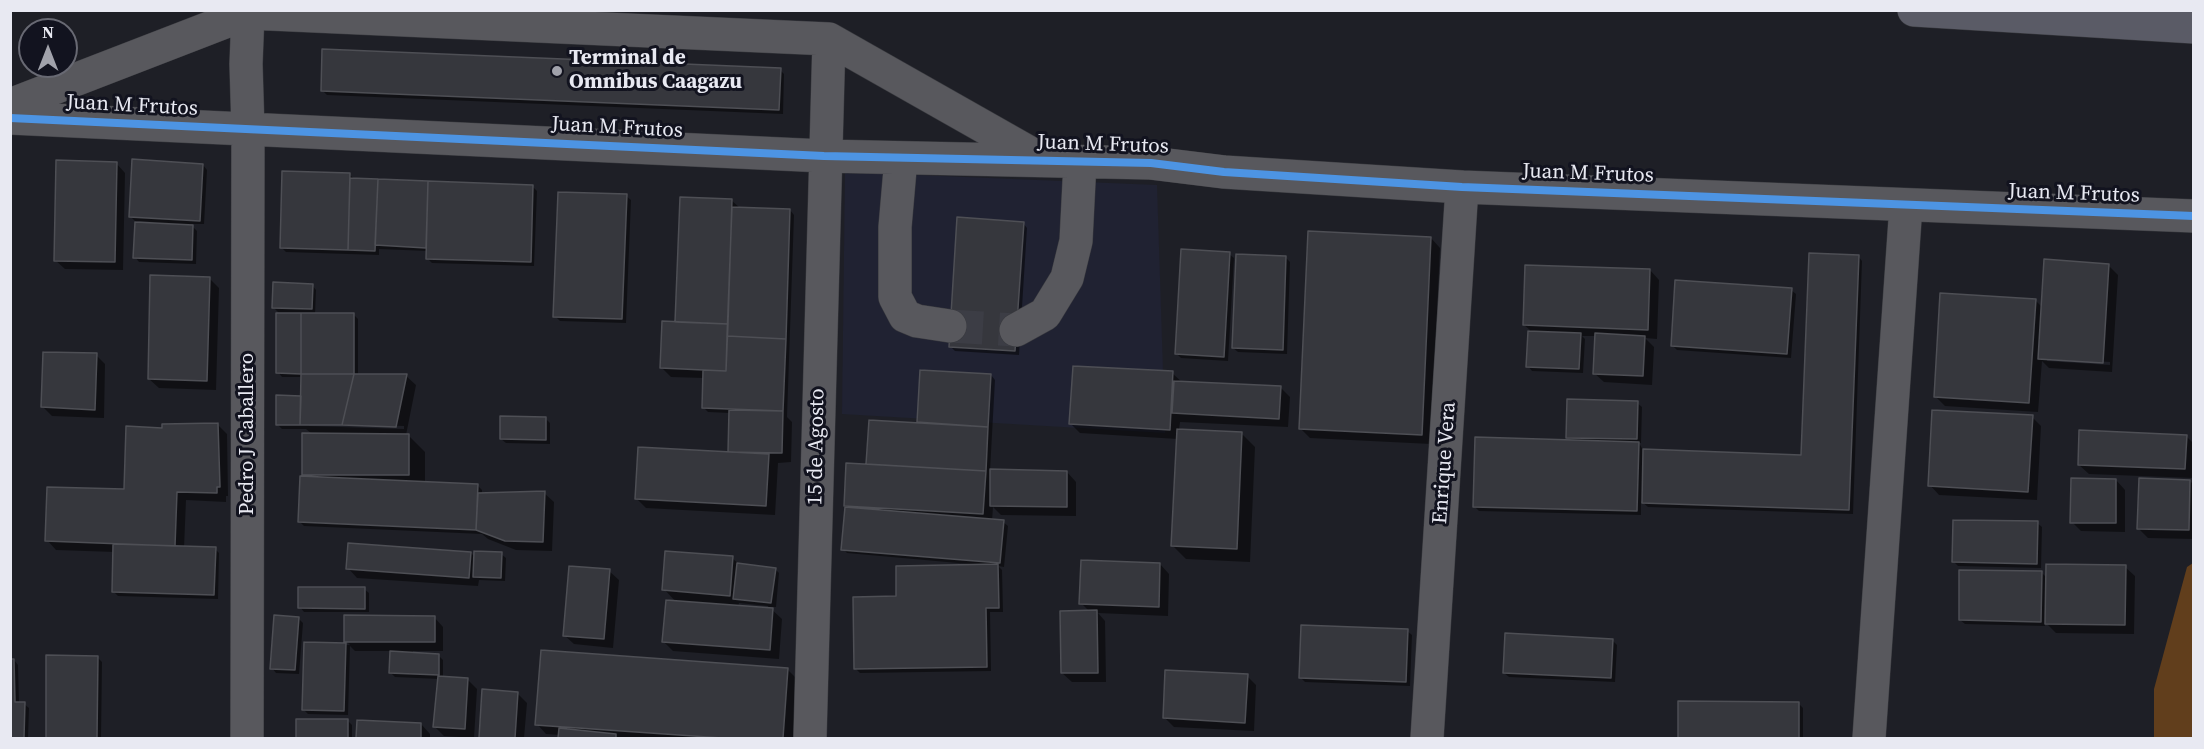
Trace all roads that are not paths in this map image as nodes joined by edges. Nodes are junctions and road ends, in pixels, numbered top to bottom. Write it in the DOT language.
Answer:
graph roads {
  1 [pos="1914,10"];
  2 [pos="248,13"];
  3 [pos="2193,27"];
  4 [pos="829,39"];
  5 [pos="10,105"];
  6 [pos="10,118"];
  7 [pos="248,130"];
  8 [pos="824,156"];
  9 [pos="901,158"];
  10 [pos="1043,160"];
  11 [pos="1080,162"];
  12 [pos="1462,188"];
  13 [pos="1906,205"];
  14 [pos="2193,216"];
  15 [pos="950,326"];
  16 [pos="1016,330"];
  17 [pos="247,738"];
  18 [pos="810,738"];
  19 [pos="1427,738"];
  20 [pos="1869,738"];
  1 -- 3 [label="highway"];
  2 -- 4 [label="street"];
  2 -- 5 [label="street"];
  2 -- 7 [label="street, Pedro J Caballero"];
  4 -- 8 [label="street, 15 de Agosto"];
  4 -- 10 [label="street"];
  6 -- 7 [label="street, Juan M Frutos"];
  7 -- 8 [label="street, Juan M Frutos"];
  7 -- 17 [label="street, Pedro J Caballero"];
  8 -- 9 [label="street, Juan M Frutos"];
  8 -- 18 [label="street, 15 de Agosto"];
  9 -- 10 [label="street, Juan M Frutos"];
  9 -- 15 [label="street"];
  10 -- 11 [label="street, Juan M Frutos"];
  11 -- 12 [label="street, Juan M Frutos"];
  11 -- 16 [label="street"];
  12 -- 13 [label="street, Juan M Frutos"];
  12 -- 19 [label="street, Enrique Vera"];
  13 -- 14 [label="street, Juan M Frutos"];
  13 -- 20 [label="street"];
}
